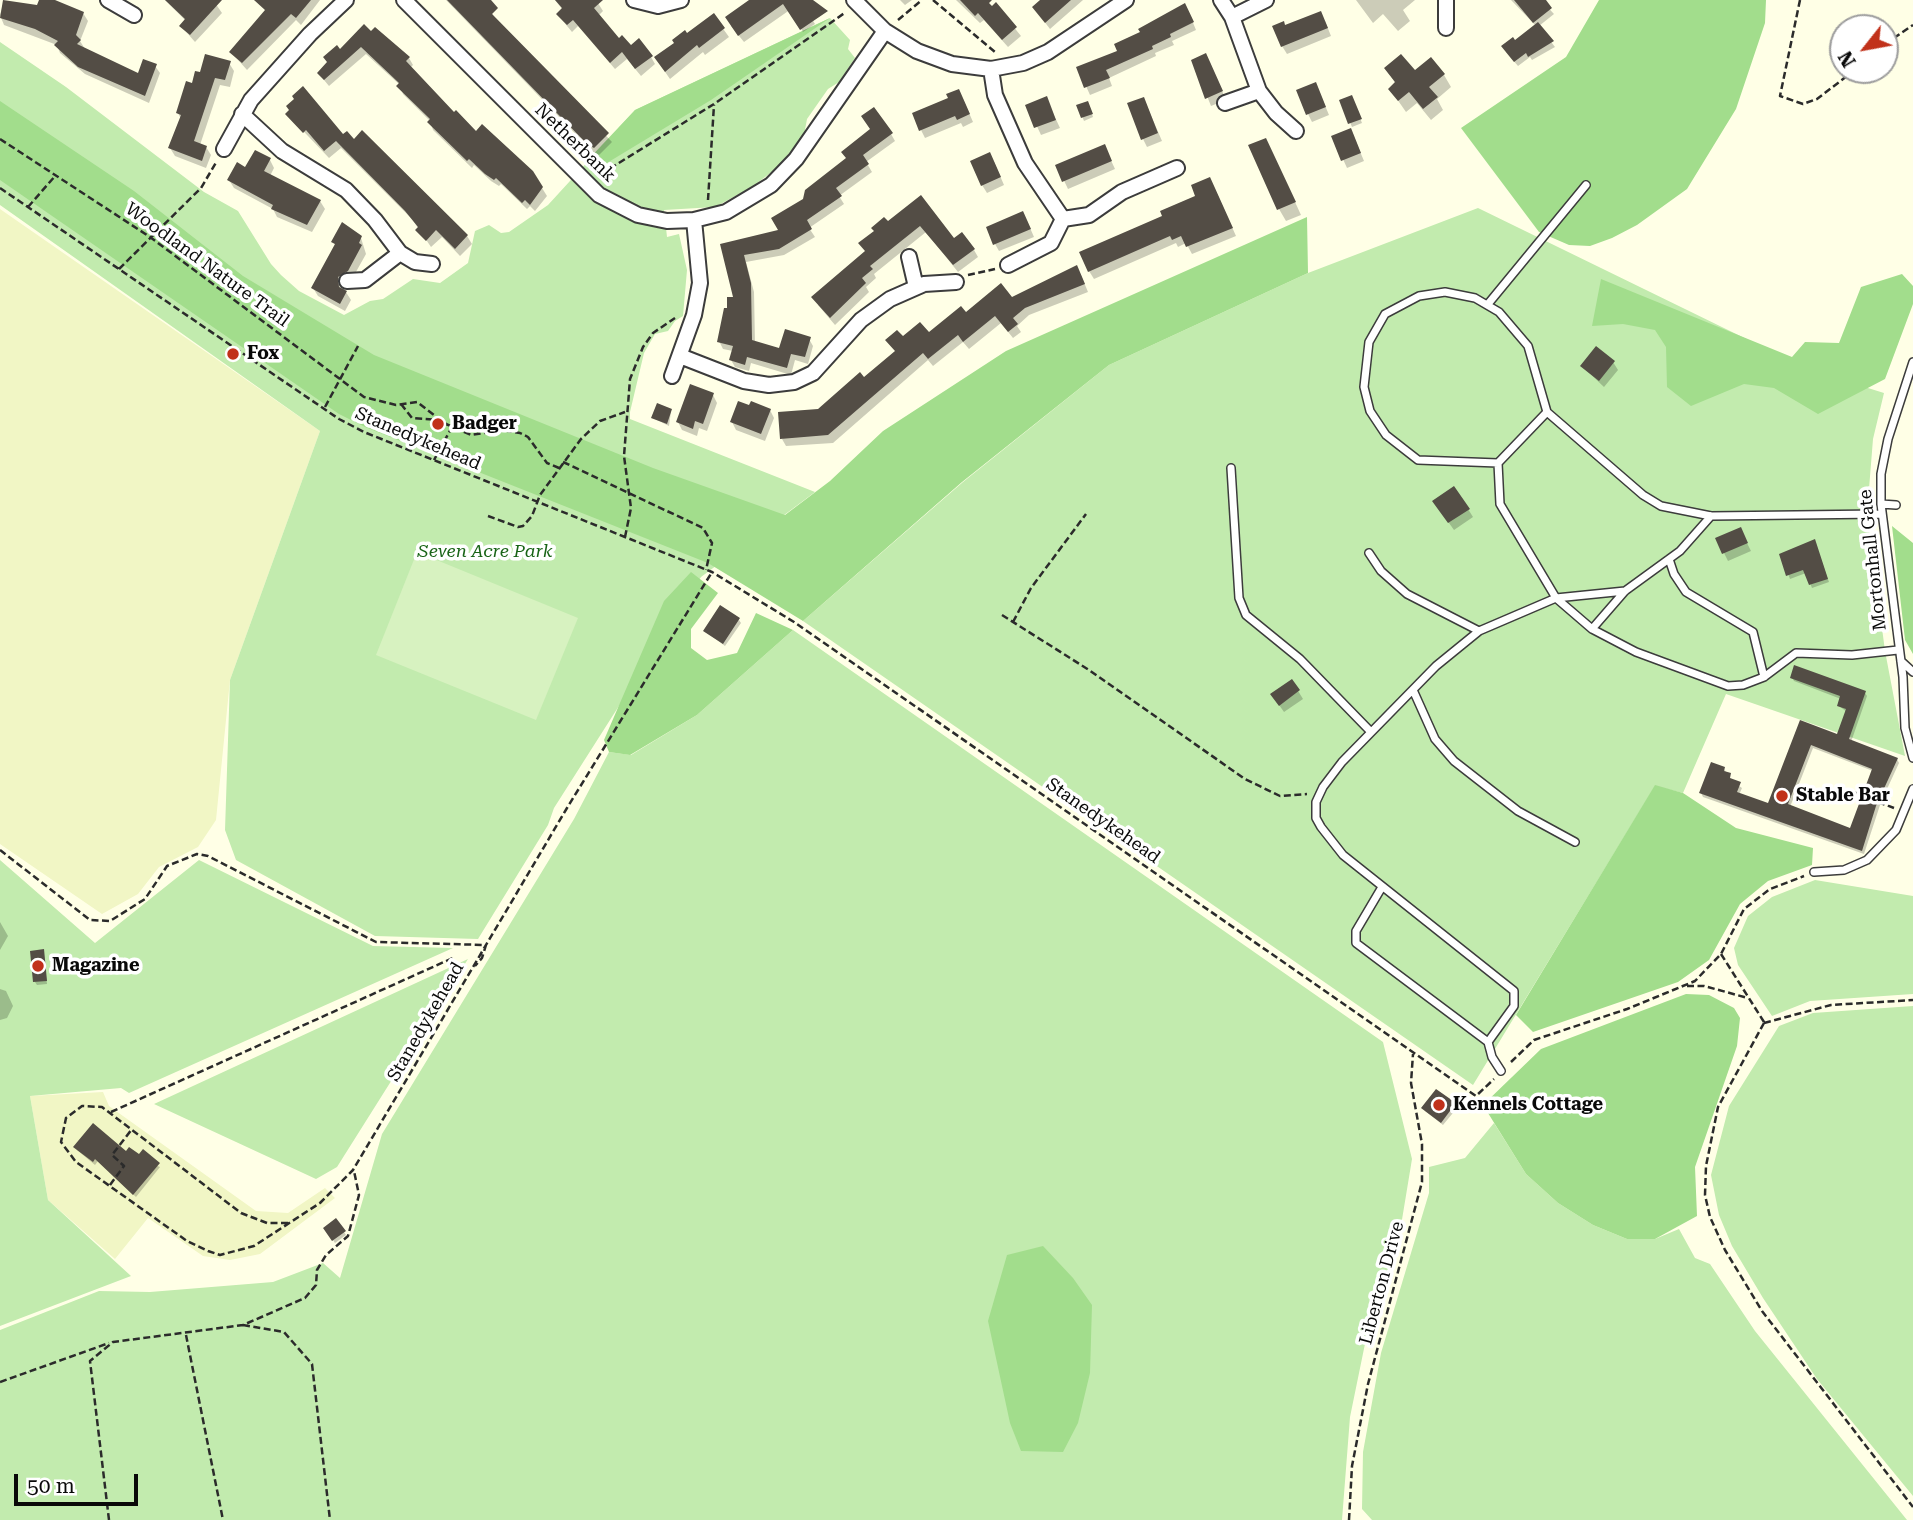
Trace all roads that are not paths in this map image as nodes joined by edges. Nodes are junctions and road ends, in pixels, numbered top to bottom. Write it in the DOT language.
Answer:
graph roads {
  1 [pos="108,0"];
  2 [pos="346,0"];
  3 [pos="404,0"];
  4 [pos="634,0"];
  5 [pos="681,0"];
  6 [pos="1126,0"];
  7 [pos="1221,0"];
  8 [pos="1266,0"];
  9 [pos="1446,0"];
  10 [pos="856,2"];
  11 [pos="134,15"];
  12 [pos="1232,17"];
  13 [pos="1446,28"];
  14 [pos="885,31"];
  15 [pos="991,69"];
  16 [pos="1259,91"];
  17 [pos="1225,103"];
  18 [pos="242,114"];
  19 [pos="1296,131"];
  20 [pos="224,149"];
  21 [pos="1177,168"];
  22 [pos="1586,185"];
  23 [pos="701,218"];
  24 [pos="1063,219"];
  25 [pos="400,253"];
  26 [pos="909,257"];
  27 [pos="432,264"];
  28 [pos="1008,265"];
  29 [pos="347,281"];
  30 [pos="956,282"];
  31 [pos="916,287"];
  32 [pos="1488,304"];
  33 [pos="680,356"];
  34 [pos="1913,362"];
  35 [pos="672,376"];
  36 [pos="1546,412"];
  37 [pos="1497,463"];
  38 [pos="1231,468"];
  39 [pos="1881,504"];
  40 [pos="1896,505"];
  41 [pos="1881,514"];
  42 [pos="1711,516"];
  43 [pos="1369,553"];
  44 [pos="1669,559"];
  45 [pos="1625,591"];
  46 [pos="1556,598"];
  47 [pos="1592,629"];
  48 [pos="1479,631"];
  49 [pos="1898,650"];
  50 [pos="1900,660"];
  51 [pos="1913,672"];
  52 [pos="1764,677"];
  53 [pos="1413,690"];
  54 [pos="1371,732"];
  55 [pos="1913,758"];
  56 [pos="1913,789"];
  57 [pos="1575,842"];
  58 [pos="1814,872"];
  59 [pos="1382,887"];
  60 [pos="1488,1042"];
  61 [pos="1501,1071"];
  1 -- 11 [label="street"];
  2 -- 18 [label="street"];
  3 -- 23 [label="street, Netherbank"];
  4 -- 5 [label="street"];
  6 -- 15 [label="street"];
  7 -- 12 [label="street"];
  8 -- 12 [label="street"];
  9 -- 13 [label="street"];
  10 -- 14 [label="street"];
  12 -- 16 [label="street"];
  14 -- 15 [label="street"];
  14 -- 23 [label="street, Netherbank"];
  15 -- 24 [label="street"];
  16 -- 17 [label="street"];
  16 -- 19 [label="street"];
  18 -- 20 [label="street"];
  18 -- 25 [label="street"];
  21 -- 24 [label="street"];
  22 -- 32 [label="lane"];
  23 -- 33 [label="street"];
  24 -- 28 [label="street"];
  25 -- 27 [label="street"];
  25 -- 29 [label="street"];
  26 -- 31 [label="street"];
  30 -- 31 [label="street"];
  31 -- 33 [label="street"];
  32 -- 36 [label="lane"];
  32 -- 37 [label="lane"];
  33 -- 35 [label="street"];
  34 -- 39 [label="lane, Mortonhall Gate"];
  36 -- 37 [label="lane"];
  36 -- 42 [label="lane"];
  37 -- 46 [label="lane"];
  38 -- 54 [label="lane"];
  39 -- 40 [label="lane"];
  39 -- 41 [label="lane, Mortonhall Gate"];
  41 -- 42 [label="lane"];
  41 -- 49 [label="lane, Mortonhall Gate"];
  42 -- 44 [label="lane"];
  43 -- 48 [label="lane"];
  44 -- 45 [label="lane"];
  44 -- 52 [label="lane"];
  45 -- 46 [label="lane"];
  45 -- 47 [label="lane"];
  46 -- 47 [label="lane"];
  46 -- 48 [label="lane"];
  47 -- 52 [label="lane"];
  48 -- 53 [label="lane"];
  49 -- 50 [label="lane, Mortonhall Gate"];
  49 -- 52 [label="lane"];
  50 -- 51 [label="lane"];
  50 -- 55 [label="lane, Mortonhall Gate"];
  53 -- 54 [label="lane"];
  53 -- 57 [label="lane"];
  54 -- 59 [label="lane"];
  56 -- 58 [label="lane"];
  59 -- 60 [label="lane"];
  59 -- 60 [label="lane"];
  60 -- 61 [label="lane"];
}
